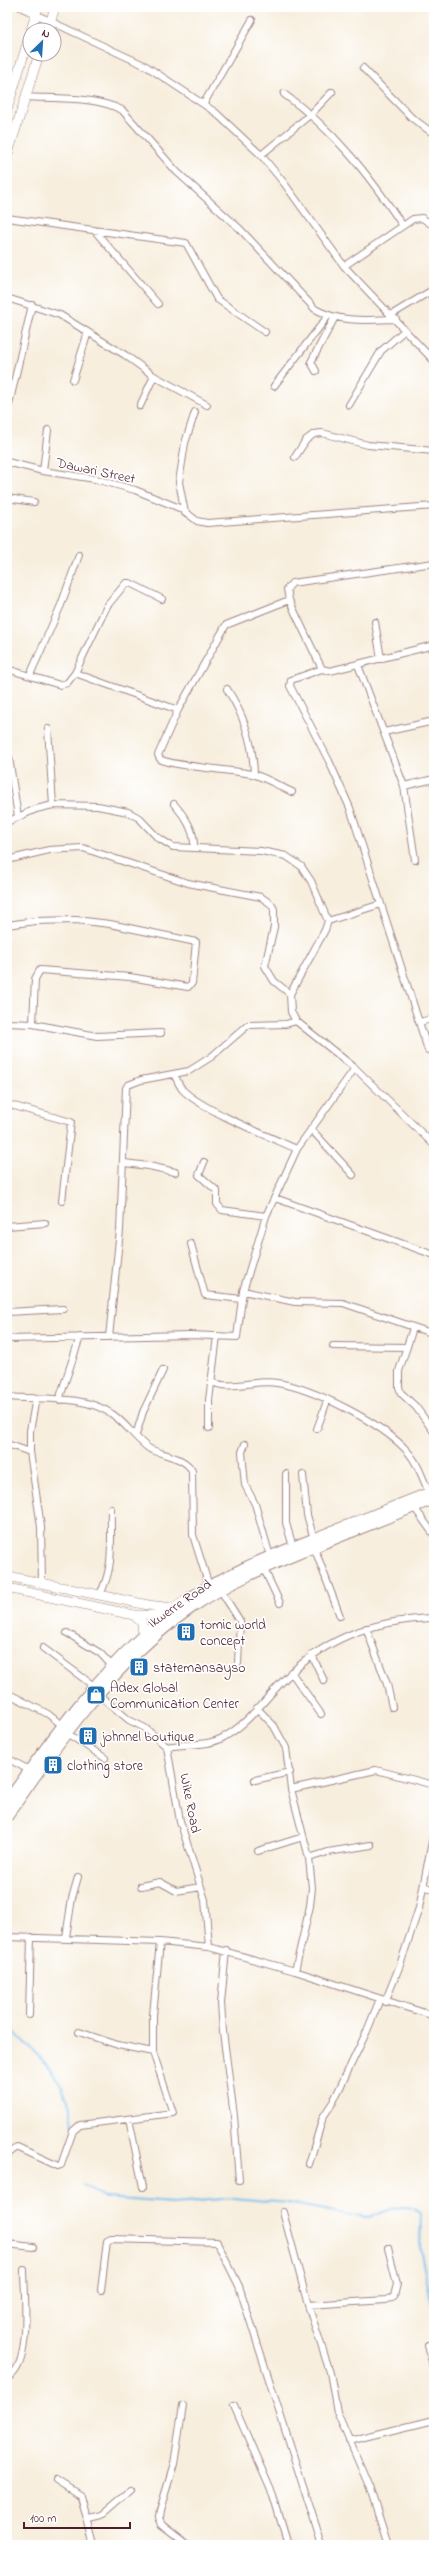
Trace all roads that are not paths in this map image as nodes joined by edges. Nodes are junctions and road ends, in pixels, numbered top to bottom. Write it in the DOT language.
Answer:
graph roads {
  1 [pos="20,7"];
  2 [pos="55,7"];
  3 [pos="37,11"];
  4 [pos="252,20"];
  5 [pos="34,22"];
  6 [pos="46,22"];
  7 [pos="50,22"];
  8 [pos="62,30"];
  9 [pos="22,58"];
  10 [pos="36,62"];
  11 [pos="363,68"];
  12 [pos="332,92"];
  13 [pos="284,94"];
  14 [pos="9,96"];
  15 [pos="25,97"];
  16 [pos="204,103"];
  17 [pos="7,110"];
  18 [pos="311,114"];
  19 [pos="434,134"];
  20 [pos="261,155"];
  21 [pos="7,157"];
  22 [pos="7,218"];
  23 [pos="403,226"];
  24 [pos="434,226"];
  25 [pos="94,230"];
  26 [pos="344,266"];
  27 [pos="434,290"];
  28 [pos="7,298"];
  29 [pos="158,304"];
  30 [pos="32,305"];
  31 [pos="328,316"];
  32 [pos="335,317"];
  33 [pos="394,317"];
  34 [pos="405,330"];
  35 [pos="88,332"];
  36 [pos="265,332"];
  37 [pos="434,361"];
  38 [pos="316,371"];
  39 [pos="154,376"];
  40 [pos="73,380"];
  41 [pos="274,386"];
  42 [pos="207,404"];
  43 [pos="349,405"];
  44 [pos="140,406"];
  45 [pos="195,412"];
  46 [pos="7,413"];
  47 [pos="48,430"];
  48 [pos="434,451"];
  49 [pos="295,457"];
  50 [pos="7,462"];
  51 [pos="43,472"];
  52 [pos="7,498"];
  53 [pos="34,502"];
  54 [pos="434,506"];
  55 [pos="185,513"];
  56 [pos="79,555"];
  57 [pos="434,563"];
  58 [pos="162,599"];
  59 [pos="289,600"];
  60 [pos="375,622"];
  61 [pos="434,645"];
  62 [pos="381,659"];
  63 [pos="358,665"];
  64 [pos="7,669"];
  65 [pos="322,669"];
  66 [pos="75,673"];
  67 [pos="30,675"];
  68 [pos="227,689"];
  69 [pos="178,710"];
  70 [pos="434,721"];
  71 [pos="48,729"];
  72 [pos="384,732"];
  73 [pos="9,758"];
  74 [pos="254,774"];
  75 [pos="434,779"];
  76 [pos="404,786"];
  77 [pos="292,792"];
  78 [pos="174,804"];
  79 [pos="53,806"];
  80 [pos="18,817"];
  81 [pos="7,822"];
  82 [pos="194,848"];
  83 [pos="7,860"];
  84 [pos="416,860"];
  85 [pos="381,904"];
  86 [pos="328,921"];
  87 [pos="7,925"];
  88 [pos="290,994"];
  89 [pos="434,1018"];
  90 [pos="296,1021"];
  91 [pos="420,1022"];
  92 [pos="7,1023"];
  93 [pos="32,1024"];
  94 [pos="161,1033"];
  95 [pos="428,1050"];
  96 [pos="355,1068"];
  97 [pos="175,1076"];
  98 [pos="7,1104"];
  99 [pos="311,1129"];
  100 [pos="434,1145"];
  101 [pos="297,1149"];
  102 [pos="204,1162"];
  103 [pos="124,1163"];
  104 [pos="175,1172"];
  105 [pos="354,1175"];
  106 [pos="275,1198"];
  107 [pos="62,1201"];
  108 [pos="266,1216"];
  109 [pos="45,1223"];
  110 [pos="7,1226"];
  111 [pos="191,1244"];
  112 [pos="434,1255"];
  113 [pos="243,1291"];
  114 [pos="242,1299"];
  115 [pos="63,1309"];
  116 [pos="7,1312"];
  117 [pos="413,1328"];
  118 [pos="434,1334"];
  119 [pos="217,1336"];
  120 [pos="80,1337"];
  121 [pos="110,1337"];
  122 [pos="7,1339"];
  123 [pos="333,1346"];
  124 [pos="407,1347"];
  125 [pos="164,1370"];
  126 [pos="211,1382"];
  127 [pos="7,1397"];
  128 [pos="36,1398"];
  129 [pos="59,1400"];
  130 [pos="327,1401"];
  131 [pos="209,1428"];
  132 [pos="317,1429"];
  133 [pos="434,1432"];
  134 [pos="136,1435"];
  135 [pos="7,1444"];
  136 [pos="245,1444"];
  137 [pos="30,1452"];
  138 [pos="286,1474"];
  139 [pos="303,1475"];
  140 [pos="432,1494"];
  141 [pos="414,1507"];
  142 [pos="111,1508"];
  143 [pos="434,1535"];
  144 [pos="314,1543"];
  145 [pos="293,1547"];
  146 [pos="270,1556"];
  147 [pos="263,1567"];
  148 [pos="7,1576"];
  149 [pos="42,1583"];
  150 [pos="209,1586"];
  151 [pos="7,1588"];
  152 [pos="221,1591"];
  153 [pos="100,1594"];
  154 [pos="280,1604"];
  155 [pos="148,1605"];
  156 [pos="176,1608"];
  157 [pos="188,1610"];
  158 [pos="134,1615"];
  159 [pos="340,1616"];
  160 [pos="160,1618"];
  161 [pos="434,1618"];
  162 [pos="174,1621"];
  163 [pos="366,1628"];
  164 [pos="67,1633"];
  165 [pos="143,1636"];
  166 [pos="155,1636"];
  167 [pos="43,1648"];
  168 [pos="312,1655"];
  169 [pos="238,1663"];
  170 [pos="113,1667"];
  171 [pos="290,1672"];
  172 [pos="324,1681"];
  173 [pos="97,1691"];
  174 [pos="7,1693"];
  175 [pos="392,1707"];
  176 [pos="257,1708"];
  177 [pos="321,1714"];
  178 [pos="65,1730"];
  179 [pos="167,1747"];
  180 [pos="7,1758"];
  181 [pos="105,1758"];
  182 [pos="29,1770"];
  183 [pos="290,1772"];
  184 [pos="255,1780"];
  185 [pos="434,1785"];
  186 [pos="291,1789"];
  187 [pos="7,1802"];
  188 [pos="7,1817"];
  189 [pos="434,1831"];
  190 [pos="303,1837"];
  191 [pos="371,1844"];
  192 [pos="258,1851"];
  193 [pos="309,1858"];
  194 [pos="78,1877"];
  195 [pos="141,1886"];
  196 [pos="424,1886"];
  197 [pos="201,1887"];
  198 [pos="434,1890"];
  199 [pos="7,1936"];
  200 [pos="31,1937"];
  201 [pos="66,1937"];
  202 [pos="160,1942"];
  203 [pos="209,1947"];
  204 [pos="226,1950"];
  205 [pos="295,1971"];
  206 [pos="382,2000"];
  207 [pos="29,2015"];
  208 [pos="434,2016"];
  209 [pos="79,2032"];
  210 [pos="153,2052"];
  211 [pos="129,2119"];
  212 [pos="7,2155"];
  213 [pos="309,2164"];
  214 [pos="239,2180"];
  215 [pos="143,2187"];
  216 [pos="283,2212"];
  217 [pos="7,2244"];
  218 [pos="33,2247"];
  219 [pos="388,2248"];
  220 [pos="24,2270"];
  221 [pos="101,2290"];
  222 [pos="308,2305"];
  223 [pos="428,2344"];
  224 [pos="434,2371"];
  225 [pos="7,2378"];
  226 [pos="183,2406"];
  227 [pos="234,2406"];
  228 [pos="434,2420"];
  229 [pos="349,2441"];
  230 [pos="56,2480"];
  231 [pos="130,2491"];
  232 [pos="89,2519"];
  233 [pos="94,2545"];
  234 [pos="189,2545"];
  235 [pos="288,2545"];
  236 [pos="322,2545"];
  237 [pos="388,2545"];
  1 -- 3 [label="street"];
  2 -- 7 [label="street"];
  3 -- 5 [label="street"];
  3 -- 6 [label="street"];
  4 -- 16 [label="street"];
  8 -- 16 [label="street"];
  9 -- 14 [label="street"];
  10 -- 15 [label="street"];
  11 -- 19 [label="street"];
  12 -- 18 [label="street"];
  13 -- 18 [label="street"];
  14 -- 17 [label="street"];
  15 -- 21 [label="street"];
  15 -- 31 [label="street"];
  16 -- 20 [label="street"];
  18 -- 20 [label="street"];
  18 -- 23 [label="street"];
  20 -- 26 [label="street"];
  22 -- 25 [label="street"];
  23 -- 24 [label="street"];
  23 -- 26 [label="street"];
  25 -- 29 [label="street"];
  25 -- 36 [label="street"];
  26 -- 33 [label="street"];
  27 -- 33 [label="street"];
  28 -- 30 [label="street"];
  30 -- 35 [label="street"];
  30 -- 46 [label="street"];
  31 -- 32 [label="street"];
  31 -- 41 [label="street"];
  32 -- 33 [label="street"];
  32 -- 38 [label="street"];
  33 -- 34 [label="street"];
  34 -- 37 [label="street"];
  34 -- 43 [label="street"];
  35 -- 39 [label="street"];
  35 -- 40 [label="street"];
  39 -- 42 [label="street"];
  39 -- 44 [label="street"];
  45 -- 55 [label="street"];
  47 -- 51 [label="street"];
  48 -- 49 [label="street"];
  50 -- 51 [label="street, Dawari Street"];
  51 -- 55 [label="street, Dawari Street"];
  52 -- 53 [label="street"];
  54 -- 55 [label="street, Dawari Street"];
  56 -- 67 [label="street"];
  57 -- 59 [label="street"];
  58 -- 66 [label="street"];
  59 -- 65 [label="street"];
  59 -- 69 [label="street"];
  60 -- 62 [label="street"];
  61 -- 62 [label="street"];
  62 -- 63 [label="street"];
  63 -- 65 [label="street"];
  63 -- 72 [label="street"];
  64 -- 67 [label="street"];
  65 -- 85 [label="street"];
  66 -- 67 [label="street"];
  66 -- 69 [label="street"];
  68 -- 74 [label="street"];
  69 -- 74 [label="street"];
  70 -- 72 [label="street"];
  71 -- 79 [label="street"];
  72 -- 76 [label="street"];
  73 -- 80 [label="street"];
  74 -- 77 [label="street"];
  75 -- 76 [label="street"];
  76 -- 84 [label="street"];
  78 -- 82 [label="street"];
  79 -- 80 [label="street"];
  79 -- 82 [label="street"];
  80 -- 81 [label="street"];
  82 -- 86 [label="street"];
  83 -- 88 [label="street"];
  85 -- 86 [label="street"];
  85 -- 91 [label="street"];
  86 -- 88 [label="street"];
  87 -- 93 [label="street"];
  88 -- 90 [label="street"];
  89 -- 91 [label="street"];
  90 -- 96 [label="street"];
  90 -- 97 [label="street"];
  91 -- 95 [label="street"];
  92 -- 93 [label="street"];
  93 -- 94 [label="street"];
  96 -- 99 [label="street"];
  96 -- 100 [label="street"];
  97 -- 101 [label="street"];
  97 -- 103 [label="street"];
  98 -- 107 [label="street"];
  99 -- 101 [label="street"];
  99 -- 105 [label="street"];
  101 -- 106 [label="street"];
  102 -- 108 [label="street"];
  103 -- 104 [label="street"];
  103 -- 121 [label="street"];
  106 -- 108 [label="street"];
  106 -- 112 [label="street"];
  108 -- 113 [label="street"];
  109 -- 110 [label="street"];
  111 -- 114 [label="street"];
  113 -- 114 [label="street"];
  113 -- 117 [label="street"];
  114 -- 119 [label="street"];
  115 -- 116 [label="street"];
  117 -- 118 [label="street"];
  117 -- 124 [label="street"];
  119 -- 121 [label="street"];
  119 -- 126 [label="street"];
  120 -- 121 [label="street"];
  120 -- 122 [label="street"];
  120 -- 129 [label="street"];
  123 -- 124 [label="street"];
  124 -- 133 [label="street"];
  125 -- 134 [label="street"];
  126 -- 130 [label="street"];
  126 -- 131 [label="street"];
  127 -- 128 [label="street"];
  128 -- 129 [label="street"];
  128 -- 137 [label="street"];
  129 -- 134 [label="street"];
  130 -- 132 [label="street"];
  130 -- 140 [label="street"];
  134 -- 150 [label="street"];
  135 -- 137 [label="street"];
  136 -- 146 [label="street"];
  137 -- 149 [label="street"];
  138 -- 145 [label="street"];
  139 -- 144 [label="street"];
  140 -- 141 [label="main road, Ikwerre Road"];
  140 -- 144 [label="main road, Ikwerre Road"];
  141 -- 143 [label="street"];
  141 -- 144 [label="main road, Ikwerre Road"];
  142 -- 153 [label="street"];
  144 -- 145 [label="main road, Ikwerre Road"];
  144 -- 147 [label="main road, Ikwerre Road"];
  144 -- 159 [label="street"];
  145 -- 146 [label="main road, Ikwerre Road"];
  146 -- 150 [label="main road, Ikwerre Road"];
  147 -- 152 [label="main road, Ikwerre Road"];
  147 -- 154 [label="street"];
  148 -- 149 [label="street"];
  149 -- 153 [label="street"];
  150 -- 156 [label="main road, Ikwerre Road"];
  151 -- 158 [label="street"];
  152 -- 157 [label="main road, Ikwerre Road"];
  152 -- 169 [label="street"];
  153 -- 155 [label="street"];
  155 -- 156 [label="street"];
  155 -- 160 [label="street"];
  156 -- 157 [label="street"];
  156 -- 160 [label="main road, Ikwerre Road"];
  157 -- 162 [label="main road, Ikwerre Road"];
  158 -- 160 [label="street"];
  158 -- 165 [label="street"];
  160 -- 162 [label="street"];
  160 -- 165 [label="main road, Ikwerre Road"];
  160 -- 166 [label="street"];
  161 -- 163 [label="street"];
  162 -- 166 [label="main road, Ikwerre Road"];
  163 -- 168 [label="street"];
  163 -- 175 [label="street"];
  164 -- 170 [label="street"];
  165 -- 170 [label="main road, Ikwerre Road"];
  166 -- 173 [label="main road, Ikwerre Road"];
  167 -- 173 [label="street"];
  168 -- 171 [label="street"];
  168 -- 172 [label="street"];
  170 -- 173 [label="main road, Ikwerre Road"];
  171 -- 176 [label="street"];
  171 -- 177 [label="street"];
  173 -- 178 [label="main road, Ikwerre Road"];
  173 -- 179 [label="street"];
  174 -- 178 [label="street"];
  176 -- 179 [label="street"];
  176 -- 183 [label="street"];
  178 -- 181 [label="street"];
  178 -- 182 [label="main road, Ikwerre Road"];
  178 -- 188 [label="main road, Ikwerre Road"];
  179 -- 197 [label="street, Wike Road"];
  180 -- 182 [label="street"];
  182 -- 187 [label="main road, Ikwerre Road"];
  183 -- 184 [label="street"];
  183 -- 186 [label="street"];
  185 -- 186 [label="street"];
  186 -- 190 [label="street"];
  189 -- 196 [label="street"];
  190 -- 192 [label="street"];
  190 -- 193 [label="street"];
  191 -- 193 [label="street"];
  193 -- 205 [label="street"];
  194 -- 201 [label="street"];
  195 -- 197 [label="street"];
  196 -- 198 [label="street"];
  196 -- 206 [label="street"];
  197 -- 203 [label="street, Wike Road"];
  199 -- 200 [label="street"];
  200 -- 201 [label="street"];
  200 -- 207 [label="street"];
  201 -- 202 [label="street"];
  202 -- 203 [label="street"];
  202 -- 210 [label="street"];
  203 -- 204 [label="street"];
  204 -- 205 [label="street"];
  204 -- 214 [label="street"];
  205 -- 206 [label="street"];
  206 -- 208 [label="street"];
  206 -- 213 [label="street"];
  209 -- 210 [label="street"];
  210 -- 211 [label="street"];
  211 -- 212 [label="street"];
  211 -- 215 [label="street"];
  216 -- 222 [label="street"];
  217 -- 218 [label="street"];
  219 -- 222 [label="street"];
  220 -- 225 [label="street"];
  221 -- 236 [label="street"];
  222 -- 229 [label="street"];
  223 -- 224 [label="street"];
  226 -- 234 [label="street"];
  227 -- 235 [label="street"];
  228 -- 229 [label="street"];
  229 -- 237 [label="street"];
  230 -- 232 [label="street"];
  231 -- 232 [label="street"];
  232 -- 233 [label="street"];
}
